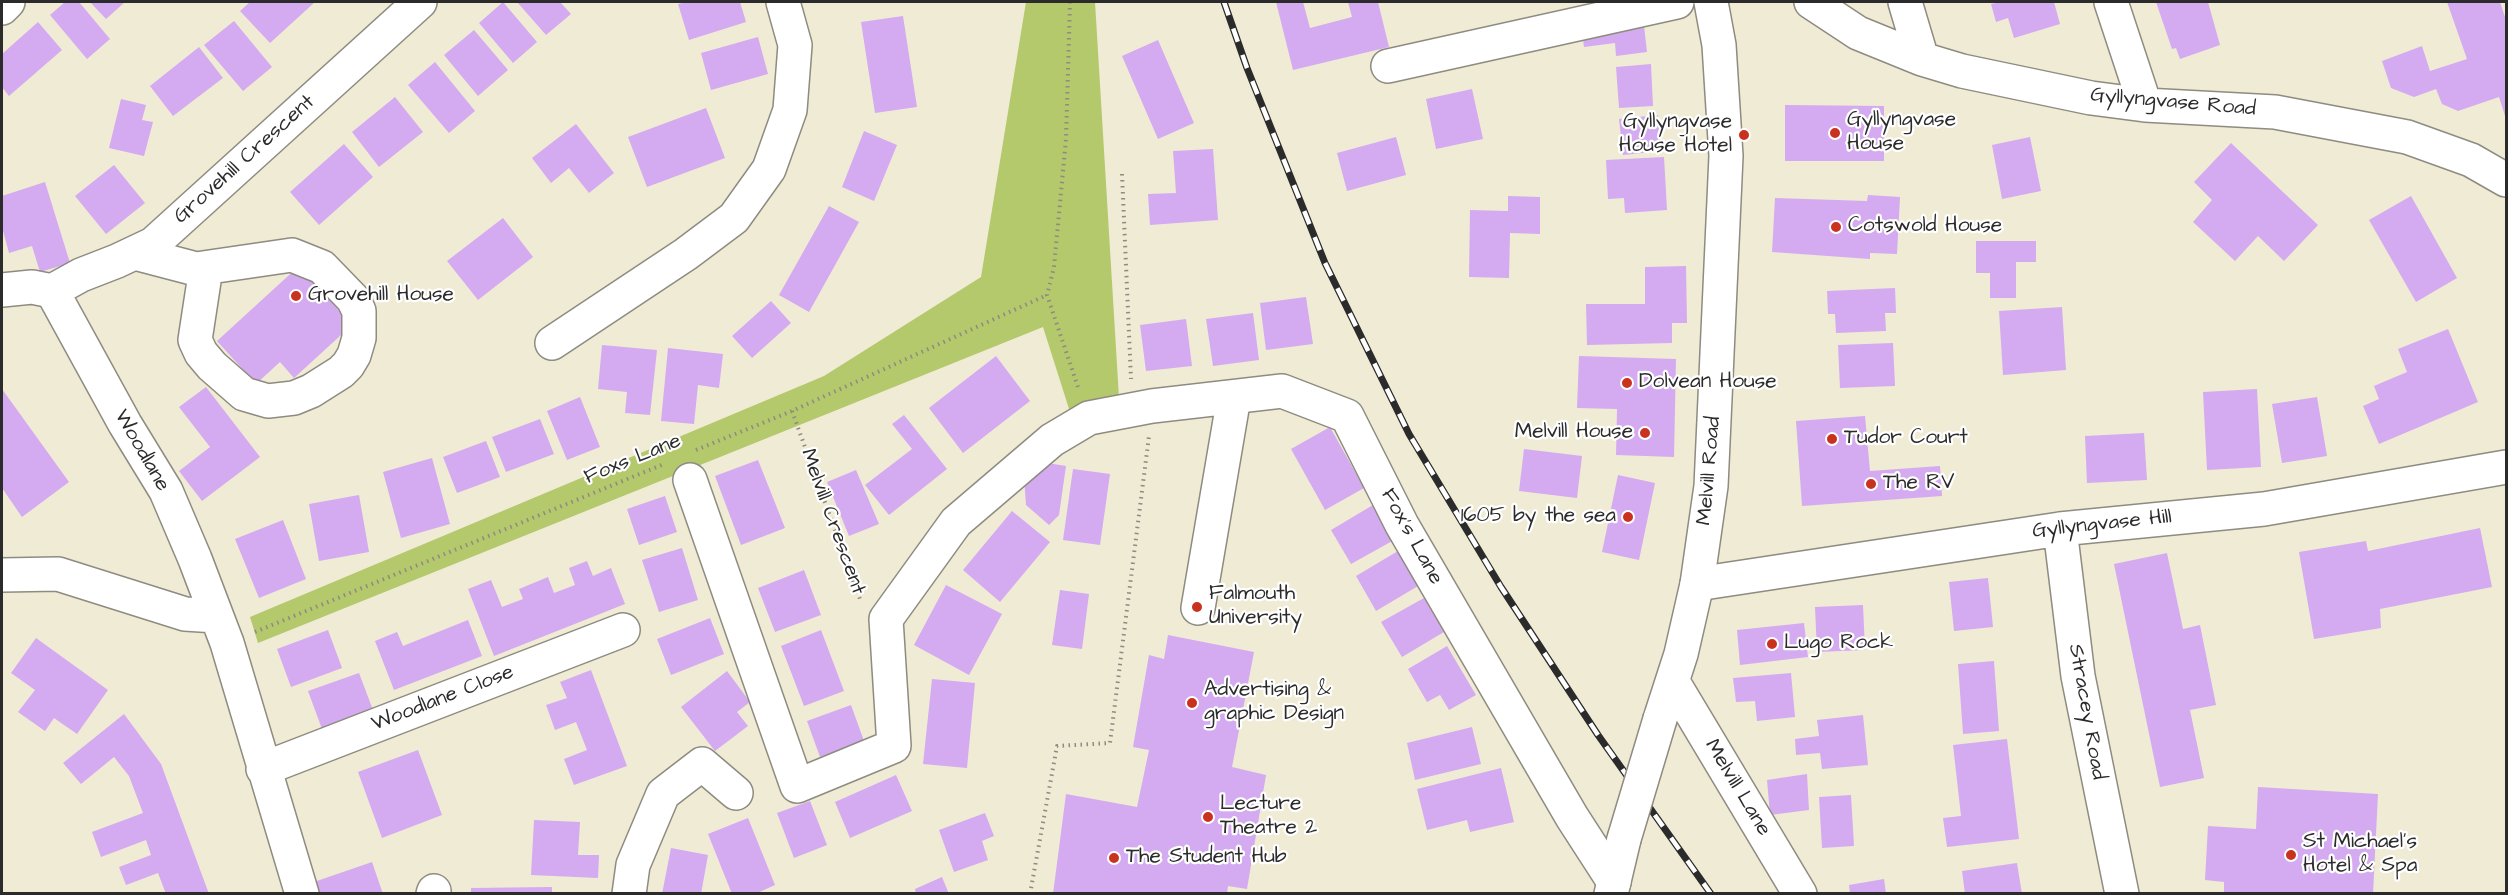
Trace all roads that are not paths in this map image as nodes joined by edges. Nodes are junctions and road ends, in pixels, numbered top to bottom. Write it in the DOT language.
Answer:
graph roads {
  1 [pos="8,2"];
  2 [pos="420,2"];
  3 [pos="783,2"];
  4 [pos="1677,2"];
  5 [pos="1712,2"];
  6 [pos="1811,2"];
  7 [pos="1905,2"];
  8 [pos="2110,2"];
  9 [pos="2,8"];
  10 [pos="1922,59"];
  11 [pos="1388,66"];
  12 [pos="2145,105"];
  13 [pos="2506,180"];
  14 [pos="135,253"];
  15 [pos="206,268"];
  16 [pos="2,290"];
  17 [pos="52,291"];
  18 [pos="552,343"];
  19 [pos="1234,397"];
  20 [pos="1089,418"];
  21 [pos="683,465"];
  22 [pos="2506,467"];
  23 [pos="2060,529"];
  24 [pos="2,575"];
  25 [pos="1697,584"];
  26 [pos="1198,608"];
  27 [pos="222,630"];
  28 [pos="623,630"];
  29 [pos="1673,682"];
  30 [pos="263,768"];
  31 [pos="736,793"];
  32 [pos="1612,888"];
  33 [pos="302,894"];
  34 [pos="629,894"];
  35 [pos="1800,894"];
  36 [pos="2122,894"];
  1 -- 9 [label="street"];
  2 -- 14 [label="street, Grovehill Crescent"];
  3 -- 18 [label="street"];
  4 -- 11 [label="street"];
  5 -- 25 [label="street, Melvill Road"];
  6 -- 10 [label="street, Gyllyngvase Road"];
  7 -- 10 [label="street"];
  8 -- 12 [label="street"];
  10 -- 12 [label="street, Gyllyngvase Road"];
  12 -- 13 [label="street, Gyllyngvase Road"];
  14 -- 15 [label="street"];
  14 -- 17 [label="street, Grovehill Crescent"];
  15 -- 15 [label="street"];
  16 -- 17 [label="street"];
  17 -- 27 [label="street, Woodlane"];
  19 -- 20 [label="street, Fox's Lane"];
  19 -- 26 [label="street"];
  19 -- 32 [label="street, Fox's Lane"];
  20 -- 21 [label="street, Melvill Crescent"];
  22 -- 23 [label="street, Gyllyngvase Hill"];
  23 -- 25 [label="street, Gyllyngvase Hill"];
  23 -- 36 [label="street, Stracey Road"];
  24 -- 27 [label="street"];
  25 -- 29 [label="street, Melvill Road"];
  27 -- 30 [label="street, Woodlane"];
  28 -- 30 [label="street, Woodlane Close"];
  29 -- 32 [label="street, Melvill Road, bridge"];
  29 -- 35 [label="street, Melvill Lane"];
  30 -- 33 [label="street, Woodlane"];
  31 -- 34 [label="street"];
}
